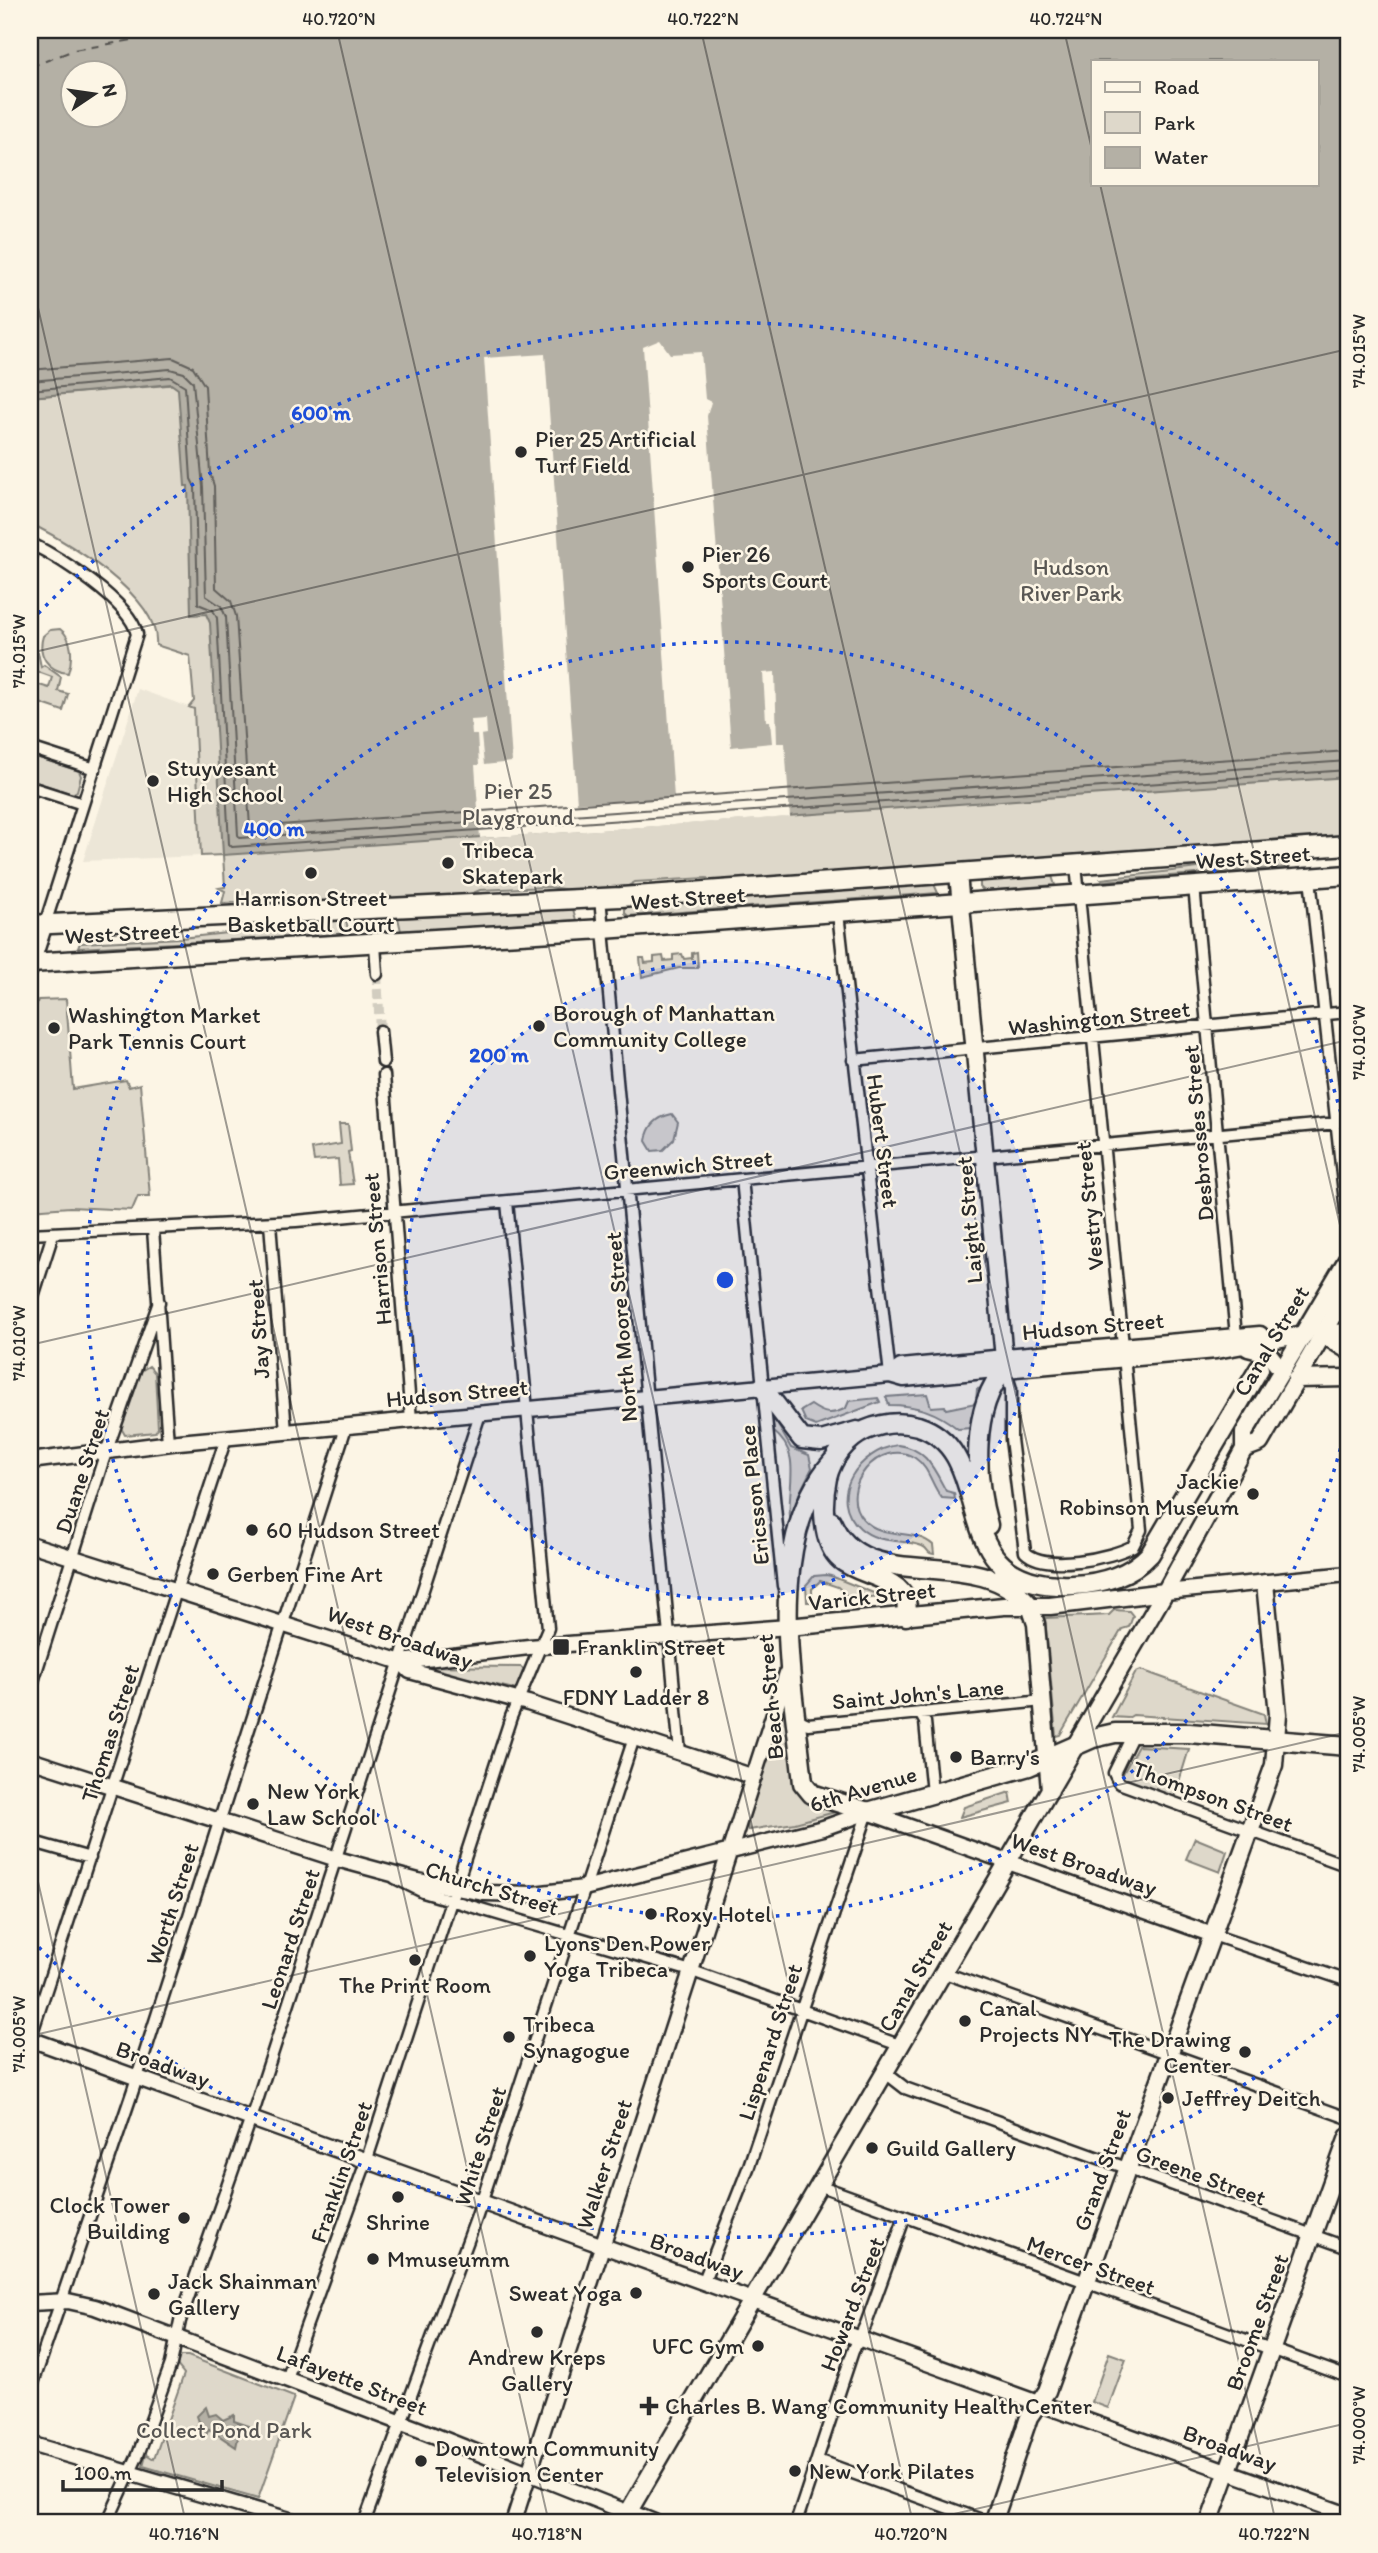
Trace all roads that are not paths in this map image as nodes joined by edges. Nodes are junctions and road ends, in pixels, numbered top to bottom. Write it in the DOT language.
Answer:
graph roads {
  1 [pos="32,544"];
  2 [pos="30,556"];
  3 [pos="30,748"];
  4 [pos="94,769"];
  5 [pos="30,788"];
  6 [pos="83,804"];
  7 [pos="1348,845"];
  8 [pos="1076,865"];
  9 [pos="958,874"];
  10 [pos="1348,876"];
  11 [pos="1310,878"];
  12 [pos="1195,886"];
  13 [pos="1078,895"];
  14 [pos="600,898"];
  15 [pos="960,903"];
  16 [pos="838,912"];
  17 [pos="37,924"];
  18 [pos="603,929"];
  19 [pos="375,944"];
  20 [pos="30,965"];
  21 [pos="377,974"];
  22 [pos="1348,1012"];
  23 [pos="1323,1015"];
  24 [pos="1208,1026"];
  25 [pos="380,1031"];
  26 [pos="1092,1037"];
  27 [pos="975,1049"];
  28 [pos="853,1060"];
  29 [pos="383,1062"];
  30 [pos="384,1076"];
  31 [pos="1348,1122"];
  32 [pos="1335,1123"];
  33 [pos="1218,1135"];
  34 [pos="1102,1145"];
  35 [pos="986,1156"];
  36 [pos="867,1168"];
  37 [pos="742,1179"];
  38 [pos="628,1190"];
  39 [pos="507,1202"];
  40 [pos="393,1212"];
  41 [pos="270,1223"];
  42 [pos="153,1229"];
  43 [pos="1348,1230"];
  44 [pos="30,1234"];
  45 [pos="53,1234"];
  46 [pos="1348,1260"];
  47 [pos="1348,1291"];
  48 [pos="159,1302"];
  49 [pos="30,1306"];
  50 [pos="1348,1331"];
  51 [pos="1313,1334"];
  52 [pos="1237,1341"];
  53 [pos="1348,1349"];
  54 [pos="1123,1353"];
  55 [pos="1005,1363"];
  56 [pos="1259,1369"];
  57 [pos="890,1375"];
  58 [pos="1289,1375"];
  59 [pos="1348,1378"];
  60 [pos="762,1387"];
  61 [pos="647,1398"];
  62 [pos="528,1410"];
  63 [pos="480,1414"];
  64 [pos="411,1420"];
  65 [pos="877,1426"];
  66 [pos="346,1427"];
  67 [pos="286,1432"];
  68 [pos="226,1438"];
  69 [pos="168,1443"];
  70 [pos="107,1450"];
  71 [pos="30,1461"];
  72 [pos="833,1461"];
  73 [pos="825,1501"];
  74 [pos="30,1544"];
  75 [pos="74,1558"];
  76 [pos="1031,1558"];
  77 [pos="1005,1567"];
  78 [pos="1348,1574"];
  79 [pos="1265,1583"];
  80 [pos="176,1590"];
  81 [pos="1165,1592"];
  82 [pos="786,1600"];
  83 [pos="1030,1606"];
  84 [pos="906,1615"];
  85 [pos="283,1625"];
  86 [pos="788,1627"];
  87 [pos="669,1638"];
  88 [pos="541,1646"];
  89 [pos="791,1658"];
  90 [pos="401,1662"];
  91 [pos="30,1691"];
  92 [pos="517,1700"];
  93 [pos="1043,1701"];
  94 [pos="920,1713"];
  95 [pos="797,1719"];
  96 [pos="1134,1731"];
  97 [pos="634,1738"];
  98 [pos="1278,1740"];
  99 [pos="1075,1746"];
  100 [pos="1348,1746"];
  101 [pos="680,1753"];
  102 [pos="1048,1759"];
  103 [pos="30,1760"];
  104 [pos="754,1777"];
  105 [pos="113,1787"];
  106 [pos="806,1790"];
  107 [pos="1050,1790"];
  108 [pos="932,1793"];
  109 [pos="868,1812"];
  110 [pos="220,1821"];
  111 [pos="1250,1832"];
  112 [pos="30,1842"];
  113 [pos="729,1851"];
  114 [pos="90,1858"];
  115 [pos="337,1859"];
  116 [pos="1009,1863"];
  117 [pos="1348,1866"];
  118 [pos="390,1873"];
  119 [pos="584,1888"];
  120 [pos="454,1895"];
  121 [pos="569,1934"];
  122 [pos="1210,1934"];
  123 [pos="690,1970"];
  124 [pos="945,1973"];
  125 [pos="1348,1981"];
  126 [pos="801,2008"];
  127 [pos="30,2039"];
  128 [pos="902,2046"];
  129 [pos="1167,2054"];
  130 [pos="887,2074"];
  131 [pos="136,2077"];
  132 [pos="1348,2119"];
  133 [pos="251,2120"];
  134 [pos="1348,2137"];
  135 [pos="366,2162"];
  136 [pos="1126,2169"];
  137 [pos="821,2186"];
  138 [pos="481,2203"];
  139 [pos="904,2218"];
  140 [pos="1313,2235"];
  141 [pos="601,2246"];
  142 [pos="1348,2248"];
  143 [pos="703,2283"];
  144 [pos="1085,2284"];
  145 [pos="60,2301"];
  146 [pos="753,2301"];
  147 [pos="30,2304"];
  148 [pos="177,2337"];
  149 [pos="859,2339"];
  150 [pos="1272,2349"];
  151 [pos="1348,2377"];
  152 [pos="287,2379"];
  153 [pos="30,2392"];
  154 [pos="1039,2403"];
  155 [pos="402,2423"];
  156 [pos="30,2444"];
  157 [pos="817,2460"];
  158 [pos="1227,2470"];
  159 [pos="129,2473"];
  160 [pos="528,2473"];
  161 [pos="1348,2515"];
  162 [pos="625,2518"];
  163 [pos="107,2523"];
  164 [pos="300,2523"];
  165 [pos="364,2523"];
  166 [pos="513,2523"];
  167 [pos="654,2523"];
  168 [pos="796,2523"];
  169 [pos="991,2523"];
  170 [pos="1209,2523"];
  1 -- 2 [label="street"];
  1 -- 4 [label="street"];
  3 -- 4 [label="street"];
  4 -- 6 [label="street"];
  5 -- 6 [label="street"];
  6 -- 17 [label="street"];
  7 -- 8 [label="highway, West Street"];
  8 -- 9 [label="highway, West Street"];
  8 -- 13 [label="street, Vestry Street"];
  9 -- 14 [label="highway, West Street"];
  9 -- 15 [label="main road, Laight Street"];
  10 -- 11 [label="highway, West Street"];
  11 -- 12 [label="highway, West Street"];
  11 -- 23 [label="street"];
  12 -- 13 [label="highway, West Street"];
  12 -- 24 [label="street, Desbrosses Street"];
  13 -- 15 [label="highway, West Street"];
  13 -- 26 [label="street, Vestry Street"];
  14 -- 17 [label="highway, West Street"];
  14 -- 18 [label="street, North Moore Street"];
  15 -- 16 [label="highway, West Street"];
  15 -- 27 [label="main road, Laight Street"];
  16 -- 18 [label="highway, West Street"];
  16 -- 28 [label="street, Hubert Street"];
  17 -- 20 [label="main road"];
  18 -- 19 [label="highway, West Street"];
  18 -- 38 [label="street, North Moore Street"];
  19 -- 20 [label="highway, West Street"];
  19 -- 21 [label="street"];
  22 -- 23 [label="street, Washington Street"];
  23 -- 24 [label="street, Washington Street"];
  23 -- 32 [label="street"];
  24 -- 26 [label="street, Washington Street"];
  24 -- 33 [label="street, Desbrosses Street"];
  25 -- 29 [label="street"];
  26 -- 27 [label="street, Washington Street"];
  26 -- 34 [label="street, Vestry Street"];
  27 -- 28 [label="street, Washington Street"];
  27 -- 35 [label="main road, Laight Street"];
  28 -- 36 [label="street, Hubert Street"];
  30 -- 40 [label="street, Harrison Street"];
  31 -- 32 [label="street, Greenwich Street"];
  32 -- 33 [label="street, Greenwich Street"];
  32 -- 43 [label="street"];
  33 -- 34 [label="street, Greenwich Street"];
  33 -- 52 [label="street, Desbrosses Street"];
  34 -- 35 [label="street, Greenwich Street"];
  34 -- 54 [label="street, Vestry Street"];
  35 -- 36 [label="street, Greenwich Street"];
  35 -- 55 [label="main road, Laight Street"];
  36 -- 37 [label="street, Greenwich Street"];
  36 -- 57 [label="street, Hubert Street"];
  37 -- 38 [label="street, Greenwich Street"];
  37 -- 60 [label="street"];
  38 -- 39 [label="street, Greenwich Street"];
  38 -- 61 [label="street, North Moore Street"];
  39 -- 40 [label="street, Greenwich Street"];
  39 -- 62 [label="street, Franklin Street"];
  40 -- 41 [label="street, Greenwich Street"];
  40 -- 64 [label="street, Harrison Street"];
  41 -- 42 [label="street, Greenwich Street"];
  41 -- 67 [label="street, Jay Street"];
  42 -- 45 [label="street, Greenwich Street"];
  42 -- 48 [label="street, Duane Street"];
  44 -- 45 [label="street, Greenwich Street"];
  45 -- 49 [label="street"];
  46 -- 51 [label="highway, Canal Street"];
  47 -- 51 [label="main road, Canal Street"];
  48 -- 69 [label="street, Duane Street"];
  48 -- 70 [label="street, Duane Street"];
  50 -- 51 [label="main road, Hudson Street"];
  51 -- 52 [label="main road, Hudson Street"];
  51 -- 53 [label="highway"];
  51 -- 58 [label="main road, Canal Street"];
  52 -- 54 [label="main road, Hudson Street"];
  52 -- 58 [label="main road"];
  54 -- 55 [label="main road, Hudson Street"];
  54 -- 76 [label="street, Vestry Street"];
  55 -- 57 [label="main road, Hudson Street"];
  55 -- 76 [label="street, Laight Street"];
  55 -- 77 [label="highway"];
  56 -- 77 [label="highway"];
  57 -- 60 [label="main road, Hudson Street"];
  58 -- 59 [label="main road"];
  58 -- 81 [label="main road, Canal Street"];
  60 -- 61 [label="main road, Hudson Street"];
  60 -- 65 [label="highway"];
  60 -- 82 [label="street, Ericsson Place"];
  61 -- 62 [label="main road, Hudson Street"];
  61 -- 87 [label="street, North Moore Street"];
  62 -- 63 [label="main road, Hudson Street"];
  62 -- 88 [label="street, Franklin Street"];
  63 -- 64 [label="main road, Hudson Street"];
  63 -- 90 [label="street, Leonard Street"];
  64 -- 66 [label="main road, Hudson Street"];
  65 -- 72 [label="highway, Beach Street"];
  65 -- 77 [label="highway"];
  66 -- 67 [label="main road, Hudson Street"];
  66 -- 85 [label="street, Worth Street"];
  67 -- 68 [label="main road, Hudson Street"];
  68 -- 69 [label="main road, Hudson Street"];
  68 -- 80 [label="street, Thomas Street"];
  69 -- 70 [label="main road, Hudson Street"];
  70 -- 71 [label="main road, Hudson Street"];
  70 -- 75 [label="street, Duane Street"];
  72 -- 73 [label="highway"];
  72 -- 82 [label="highway, Beach Street"];
  73 -- 83 [label="highway"];
  73 -- 84 [label="highway"];
  74 -- 75 [label="main road, West Broadway"];
  75 -- 80 [label="main road, West Broadway"];
  75 -- 91 [label="street, Duane Street"];
  78 -- 79 [label="main road, Varick Street"];
  79 -- 81 [label="main road, Varick Street"];
  79 -- 98 [label="main road, Grand Street"];
  80 -- 85 [label="main road, West Broadway"];
  80 -- 105 [label="street, Thomas Street"];
  81 -- 83 [label="main road, Varick Street"];
  81 -- 99 [label="main road, Canal Street"];
  82 -- 86 [label="highway, Beach Street"];
  83 -- 84 [label="main road, Varick Street"];
  83 -- 93 [label="main road"];
  84 -- 86 [label="main road, Varick Street"];
  85 -- 90 [label="main road, West Broadway"];
  85 -- 110 [label="street, Worth Street"];
  86 -- 87 [label="main road, Varick Street"];
  86 -- 89 [label="highway, Beach Street"];
  87 -- 88 [label="main road, Varick Street"];
  87 -- 101 [label="street, North Moore Street"];
  88 -- 90 [label="main road, Varick Street"];
  88 -- 92 [label="street, Franklin Street"];
  89 -- 95 [label="highway, Beach Street"];
  89 -- 104 [label="main road, Walker Street"];
  90 -- 92 [label="main road, West Broadway"];
  90 -- 115 [label="street, Leonard Street"];
  92 -- 97 [label="main road, West Broadway"];
  92 -- 120 [label="street, Franklin Street"];
  93 -- 94 [label="street, Saint John's Lane"];
  93 -- 102 [label="main road"];
  94 -- 95 [label="street, Saint John's Lane"];
  94 -- 108 [label="street"];
  95 -- 106 [label="highway, Beach Street"];
  96 -- 98 [label="highway, 6th Avenue"];
  96 -- 99 [label="highway, 6th Avenue"];
  96 -- 111 [label="street, Thompson Street"];
  97 -- 101 [label="main road, West Broadway"];
  97 -- 119 [label="street, White Street"];
  98 -- 100 [label="highway, 6th Avenue"];
  98 -- 111 [label="main road, Grand Street"];
  99 -- 102 [label="highway, 6th Avenue"];
  99 -- 107 [label="main road, Canal Street"];
  101 -- 104 [label="main road, West Broadway"];
  102 -- 107 [label="main road"];
  102 -- 108 [label="highway, 6th Avenue"];
  103 -- 105 [label="main road, Church Street"];
  104 -- 113 [label="main road, Walker Street"];
  105 -- 110 [label="main road, Church Street"];
  105 -- 114 [label="street, Thomas Street"];
  106 -- 109 [label="highway, West Broadway"];
  107 -- 116 [label="main road, Canal Street"];
  108 -- 109 [label="highway, 6th Avenue"];
  109 -- 113 [label="main road, 6th Avenue"];
  109 -- 116 [label="main road, West Broadway"];
  109 -- 126 [label="street, Lispenard Street"];
  110 -- 115 [label="main road, Church Street"];
  110 -- 131 [label="street, Worth Street"];
  111 -- 117 [label="street, Thompson Street"];
  111 -- 122 [label="main road, Grand Street"];
  112 -- 114 [label="street"];
  113 -- 119 [label="main road, 6th Avenue"];
  113 -- 123 [label="main road, Walker Street"];
  114 -- 127 [label="street, Thomas Street"];
  115 -- 118 [label="main road, Church Street"];
  115 -- 133 [label="street, Leonard Street"];
  116 -- 122 [label="main road, West Broadway"];
  116 -- 124 [label="main road, Canal Street"];
  118 -- 120 [label="main road, 6th Avenue"];
  119 -- 120 [label="main road, 6th Avenue"];
  119 -- 121 [label="street, White Street"];
  120 -- 121 [label="street, Church Street"];
  120 -- 135 [label="street, Franklin Street"];
  121 -- 123 [label="street, Church Street"];
  121 -- 138 [label="street, White Street"];
  122 -- 125 [label="street, West Broadway"];
  122 -- 129 [label="main road, Grand Street"];
  123 -- 126 [label="street, Church Street"];
  123 -- 141 [label="main road, Walker Street"];
  124 -- 128 [label="main road, Canal Street"];
  124 -- 129 [label="street"];
  126 -- 128 [label="street, Church Street"];
  126 -- 143 [label="street, Lispenard Street"];
  127 -- 131 [label="main road, Broadway"];
  128 -- 130 [label="main road, Canal Street"];
  129 -- 132 [label="street"];
  129 -- 136 [label="main road, Grand Street"];
  130 -- 136 [label="street, Greene Street"];
  130 -- 137 [label="main road, Canal Street"];
  131 -- 133 [label="main road, Broadway"];
  131 -- 145 [label="street, Worth Street"];
  133 -- 135 [label="main road, Broadway"];
  133 -- 148 [label="street, Leonard Street"];
  134 -- 140 [label="main road, Broome Street"];
  135 -- 138 [label="main road, Broadway"];
  135 -- 152 [label="street, Franklin Street"];
  136 -- 140 [label="street, Greene Street"];
  136 -- 144 [label="main road, Grand Street"];
  137 -- 139 [label="street, Mercer Street"];
  137 -- 146 [label="main road, Canal Street"];
  138 -- 141 [label="main road, Broadway"];
  138 -- 155 [label="street, White Street"];
  139 -- 144 [label="street, Mercer Street"];
  139 -- 149 [label="street, Howard Street"];
  140 -- 142 [label="street, Greene Street"];
  140 -- 150 [label="main road, Broome Street"];
  141 -- 143 [label="main road, Broadway"];
  141 -- 160 [label="main road, Walker Street"];
  143 -- 146 [label="main road, Broadway"];
  144 -- 150 [label="street, Mercer Street"];
  144 -- 154 [label="main road, Grand Street"];
  145 -- 147 [label="main road, Lafayette Street"];
  145 -- 148 [label="main road, Lafayette Street"];
  145 -- 153 [label="street, Worth Street"];
  146 -- 149 [label="main road, Broadway"];
  146 -- 162 [label="main road, Canal Street"];
  148 -- 152 [label="main road, Lafayette Street"];
  148 -- 159 [label="street, Leonard Street"];
  149 -- 154 [label="main road, Broadway"];
  149 -- 157 [label="street, Howard Street"];
  150 -- 151 [label="street, Mercer Street"];
  150 -- 158 [label="main road, Broome Street"];
  152 -- 155 [label="main road, Lafayette Street"];
  154 -- 158 [label="main road, Broadway"];
  154 -- 169 [label="main road, Grand Street"];
  155 -- 160 [label="main road, Lafayette Street"];
  155 -- 165 [label="street, White Street"];
  156 -- 159 [label="main road"];
  157 -- 168 [label="street, Howard Street"];
  157 -- 169 [label="street"];
  158 -- 161 [label="main road, Broadway"];
  158 -- 170 [label="main road, Broome Street"];
  159 -- 163 [label="street, Leonard Street"];
  159 -- 164 [label="main road"];
  160 -- 162 [label="main road, Lafayette Street"];
  160 -- 166 [label="main road, Walker Street"];
  162 -- 167 [label="main road, Lafayette Street"];
}
